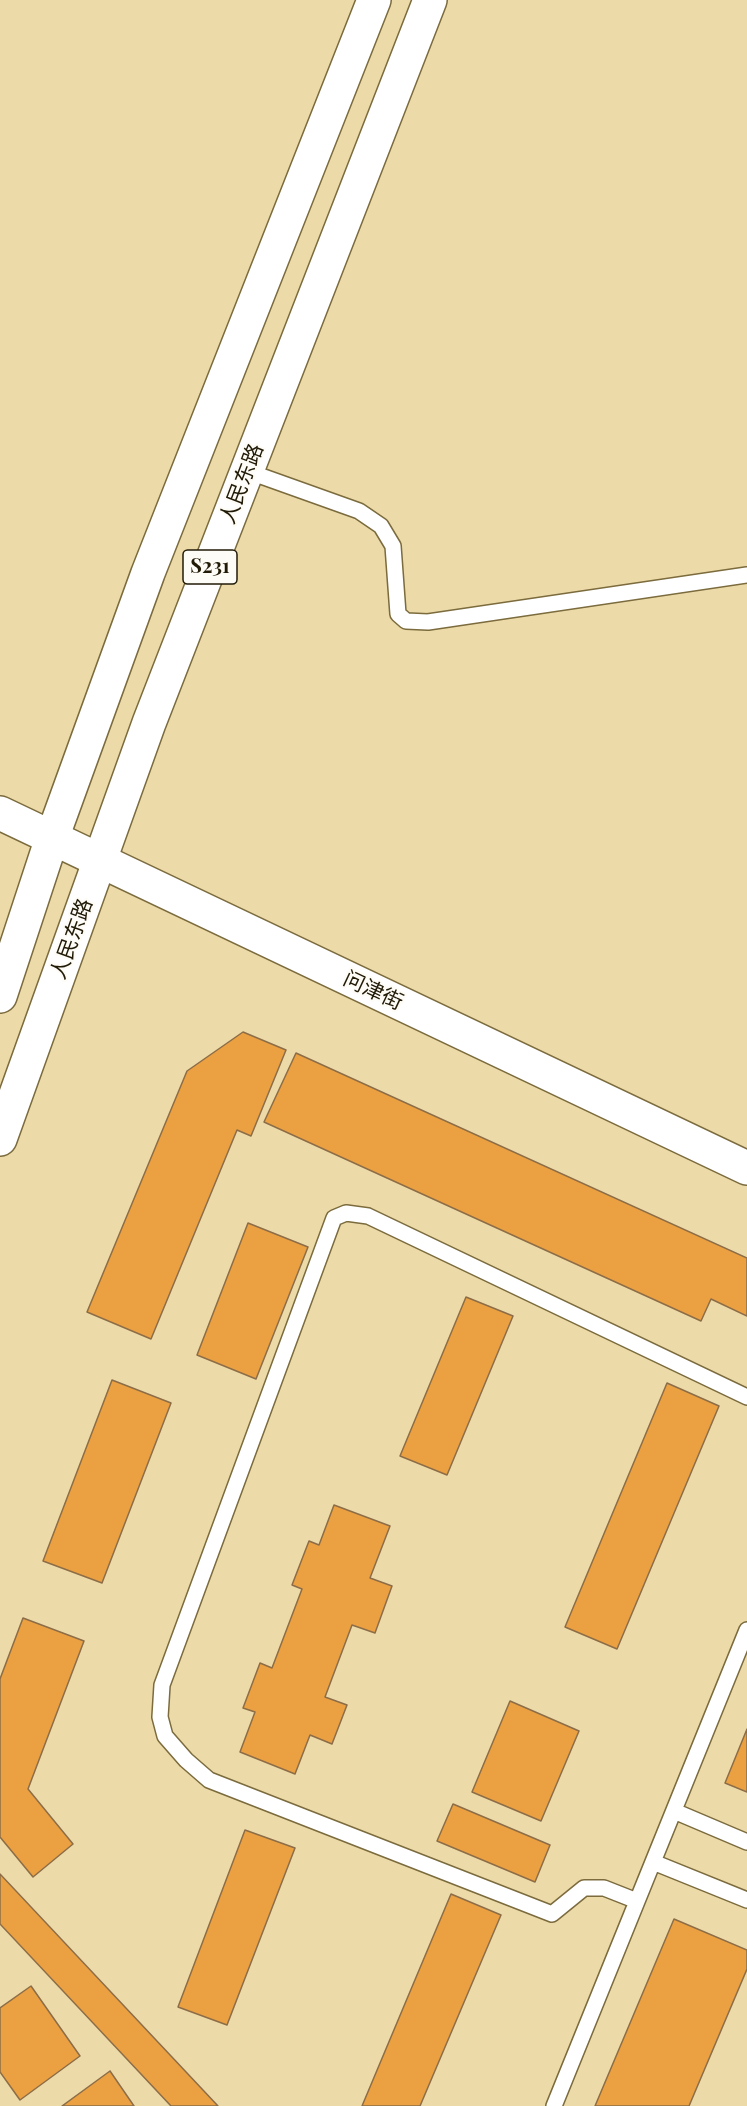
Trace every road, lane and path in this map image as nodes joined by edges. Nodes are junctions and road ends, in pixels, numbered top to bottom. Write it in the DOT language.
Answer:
graph roads {
  1 [pos="374,0"];
  2 [pos="430,0"];
  3 [pos="247,471"];
  4 [pos="747,574"];
  5 [pos="0,813"];
  6 [pos="52,838"];
  7 [pos="100,860"];
  8 [pos="0,996"];
  9 [pos="0,1139"];
  10 [pos="747,1168"];
  11 [pos="747,1398"];
  12 [pos="747,1630"];
  13 [pos="674,1811"];
  14 [pos="747,1842"];
  15 [pos="653,1862"];
  16 [pos="747,1900"];
  17 [pos="637,1901"];
  18 [pos="554,2106"];
  1 -- 6 [label="main road, S231"];
  2 -- 3 [label="main road, 人民东路 / S231"];
  3 -- 4 [label="lane"];
  3 -- 7 [label="main road, 人民东路 / S231"];
  5 -- 6 [label="main road, 问津街"];
  6 -- 7 [label="main road, 问津街"];
  6 -- 8 [label="main road, S231"];
  7 -- 9 [label="main road, 人民东路 / S231"];
  7 -- 10 [label="main road, 问津街"];
  11 -- 17 [label="lane"];
  12 -- 13 [label="lane"];
  13 -- 14 [label="lane"];
  13 -- 15 [label="lane"];
  15 -- 16 [label="lane"];
  15 -- 17 [label="lane"];
  17 -- 18 [label="lane"];
}
